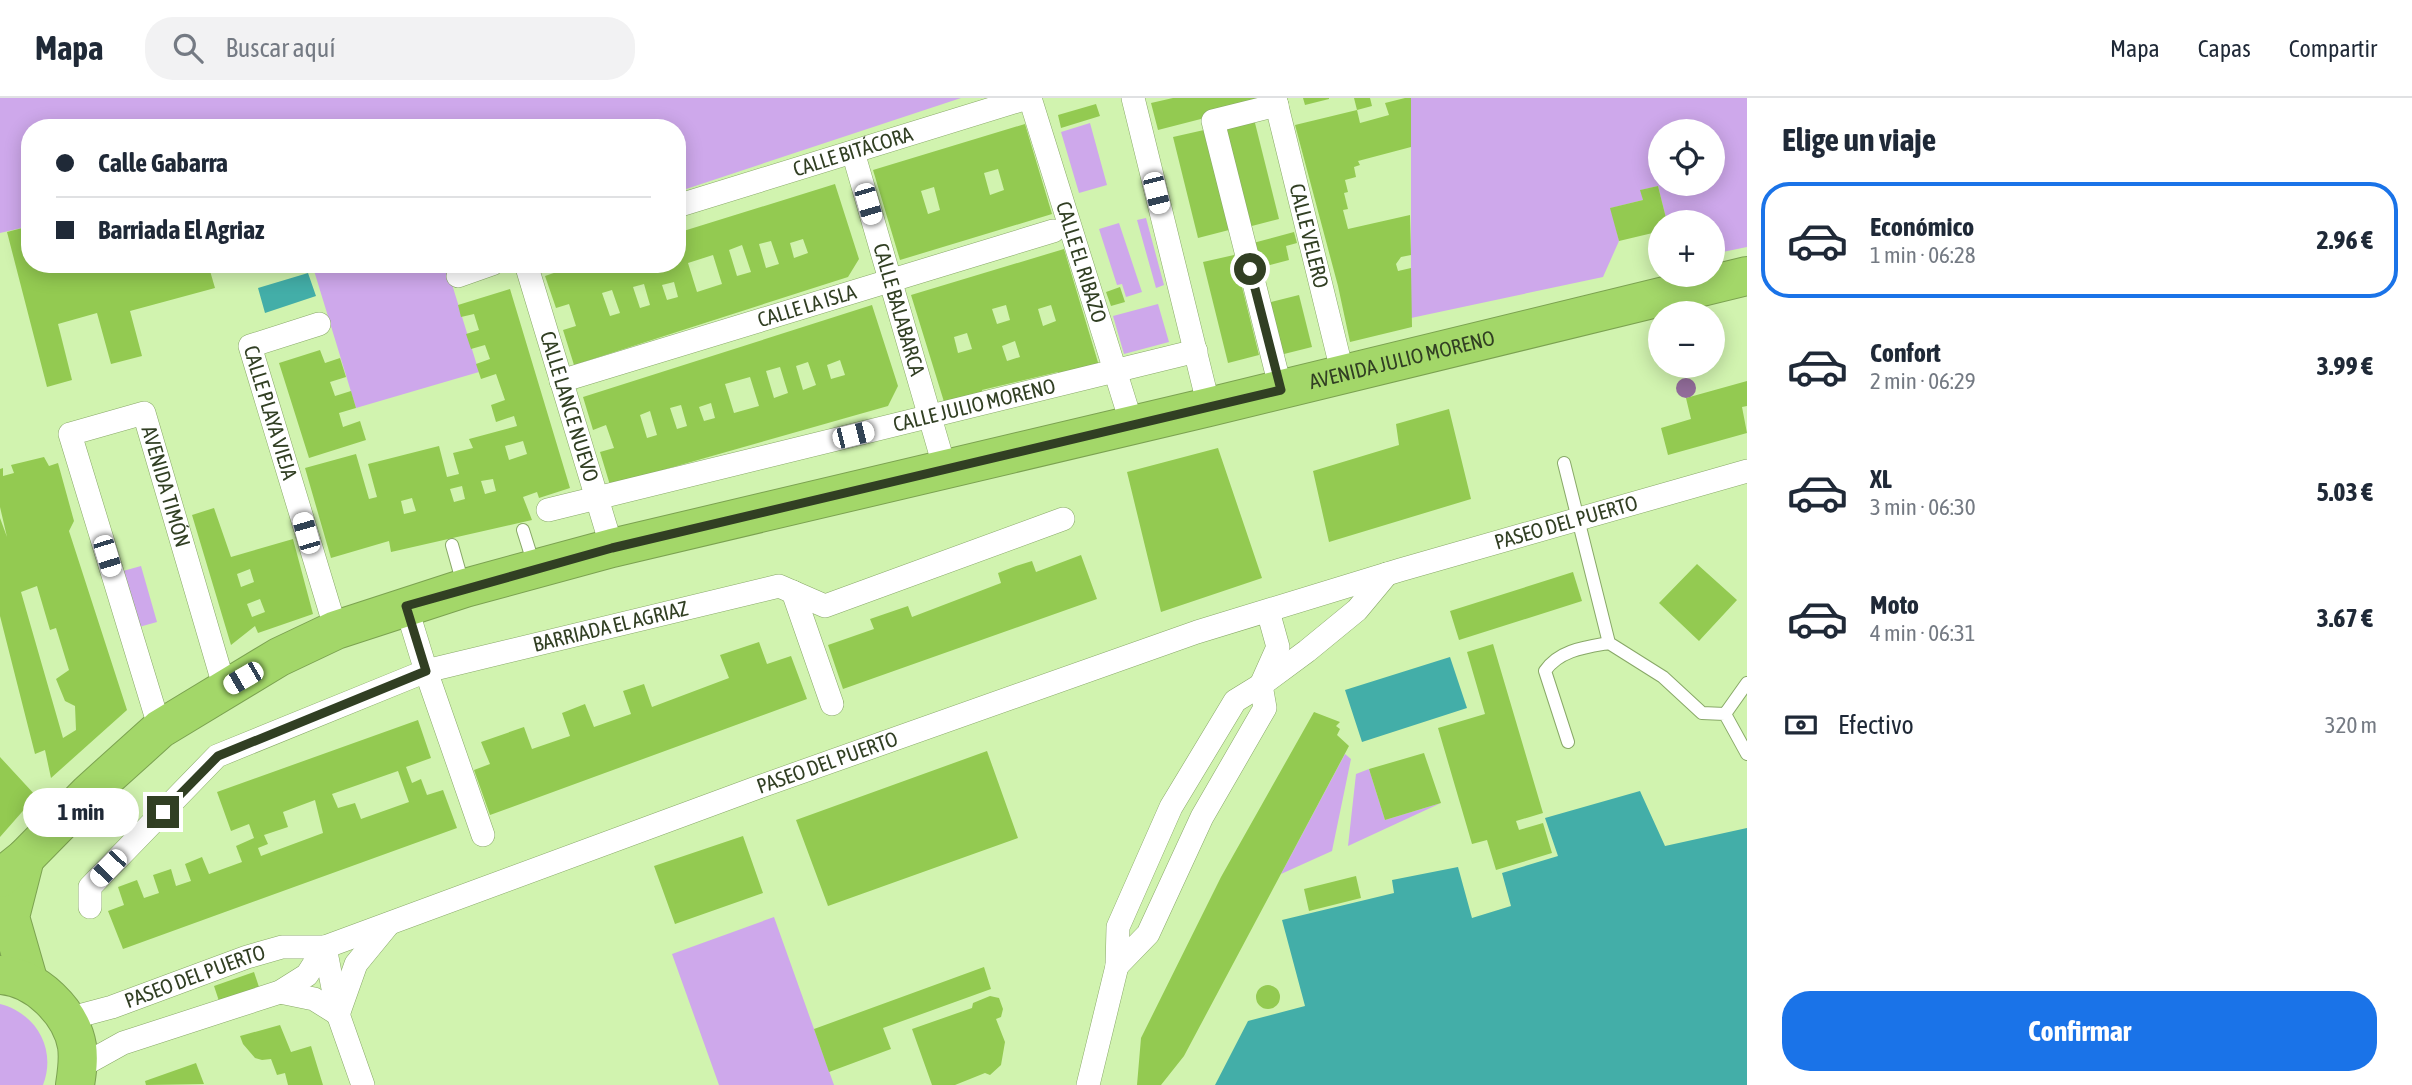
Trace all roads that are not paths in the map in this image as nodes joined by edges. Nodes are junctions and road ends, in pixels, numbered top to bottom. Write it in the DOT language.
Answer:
graph roads {
  1 [pos="1028,98"];
  2 [pos="1133,98"];
  3 [pos="1276,101"];
  4 [pos="853,152"];
  5 [pos="686,203"];
  6 [pos="1054,231"];
  7 [pos="464,273"];
  8 [pos="529,273"];
  9 [pos="458,275"];
  10 [pos="1747,276"];
  11 [pos="891,281"];
  12 [pos="319,324"];
  13 [pos="1196,351"];
  14 [pos="1115,371"];
  15 [pos="1343,375"];
  16 [pos="561,381"];
  17 [pos="1281,390"];
  18 [pos="1209,407"];
  19 [pos="930,416"];
  20 [pos="1132,425"];
  21 [pos="1564,463"];
  22 [pos="945,469"];
  23 [pos="1747,471"];
  24 [pos="597,498"];
  25 [pos="548,510"];
  26 [pos="1578,518"];
  27 [pos="1063,519"];
  28 [pos="523,530"];
  29 [pos="452,545"];
  30 [pos="612,548"];
  31 [pos="535,569"];
  32 [pos="1387,574"];
  33 [pos="464,588"];
  34 [pos="793,592"];
  35 [pos="406,606"];
  36 [pos="1268,611"];
  37 [pos="335,630"];
  38 [pos="1609,643"];
  39 [pos="426,671"];
  40 [pos="1747,683"];
  41 [pos="1261,685"];
  42 [pos="225,689"];
  43 [pos="832,704"];
  44 [pos="1725,714"];
  45 [pos="160,729"];
  46 [pos="1568,742"];
  47 [pos="1747,754"];
  48 [pos="483,835"];
  49 [pos="13,868"];
  50 [pos="90,907"];
  51 [pos="390,923"];
  52 [pos="325,947"];
  53 [pos="1117,966"];
  54 [pos="14,979"];
  55 [pos="280,992"];
  56 [pos="338,1014"];
  57 [pos="67,1019"];
  58 [pos="77,1076"];
  59 [pos="363,1085"];
  60 [pos="1088,1085"];
  1 -- 4 [label="street, CALLE BITÁCORA"];
  1 -- 14 [label="street, CALLE EL RIBAZO"];
  2 -- 13 [label="street"];
  3 -- 15 [label="street, CALLE VELERO"];
  3 -- 17 [label="street"];
  4 -- 5 [label="street, CALLE BITÁCORA"];
  4 -- 11 [label="street, CALLE BALABARCA"];
  6 -- 11 [label="street, CALLE LA ISLA"];
  7 -- 9 [label="street"];
  8 -- 16 [label="street, CALLE LANCE NUEVO"];
  10 -- 15 [label="highway, AVENIDA JULIO MORENO"];
  11 -- 16 [label="street, CALLE LA ISLA"];
  11 -- 19 [label="street, CALLE BALABARCA"];
  12 -- 37 [label="street, CALLE PLAYA VIEJA"];
  13 -- 14 [label="street, CALLE JULIO MORENO"];
  13 -- 18 [label="street"];
  14 -- 19 [label="street, CALLE JULIO MORENO"];
  14 -- 20 [label="street, CALLE EL RIBAZO"];
  15 -- 17 [label="highway, AVENIDA JULIO MORENO"];
  16 -- 24 [label="street, CALLE LANCE NUEVO"];
  17 -- 18 [label="highway, AVENIDA JULIO MORENO"];
  18 -- 20 [label="highway, AVENIDA JULIO MORENO"];
  19 -- 22 [label="street, CALLE BALABARCA"];
  19 -- 24 [label="street, CALLE JULIO MORENO"];
  20 -- 22 [label="highway, AVENIDA JULIO MORENO"];
  21 -- 26 [label="lane"];
  22 -- 30 [label="highway, AVENIDA JULIO MORENO"];
  23 -- 26 [label="street, PASEO DEL PUERTO"];
  24 -- 25 [label="street, CALLE JULIO MORENO"];
  24 -- 30 [label="street, CALLE LANCE NUEVO"];
  26 -- 32 [label="street, PASEO DEL PUERTO"];
  26 -- 38 [label="lane"];
  27 -- 34 [label="street, BARRIADA EL AGRIAZ"];
  28 -- 31 [label="lane"];
  29 -- 33 [label="lane"];
  30 -- 31 [label="highway, AVENIDA JULIO MORENO"];
  31 -- 33 [label="highway, AVENIDA JULIO MORENO"];
  32 -- 36 [label="street, PASEO DEL PUERTO"];
  32 -- 41 [label="street"];
  33 -- 35 [label="highway, AVENIDA JULIO MORENO"];
  34 -- 39 [label="street, BARRIADA EL AGRIAZ"];
  34 -- 43 [label="street"];
  35 -- 37 [label="highway, AVENIDA JULIO MORENO"];
  35 -- 39 [label="street"];
  36 -- 41 [label="street"];
  36 -- 51 [label="street, PASEO DEL PUERTO"];
  37 -- 42 [label="highway, AVENIDA JULIO MORENO"];
  38 -- 44 [label="lane"];
  38 -- 46 [label="lane"];
  39 -- 48 [label="street"];
  39 -- 50 [label="street, BARRIADA EL AGRIAZ"];
  40 -- 44 [label="lane"];
  41 -- 53 [label="street"];
  41 -- 53 [label="street"];
  42 -- 45 [label="highway, AVENIDA JULIO MORENO"];
  42 -- 45 [label="street, AVENIDA TIMÓN"];
  44 -- 47 [label="lane"];
  45 -- 49 [label="highway, AVENIDA JULIO MORENO"];
  49 -- 54 [label="highway, AVENIDA JULIO MORENO"];
  51 -- 52 [label="street, PASEO DEL PUERTO"];
  51 -- 56 [label="street"];
  52 -- 55 [label="street, PASEO DEL PUERTO"];
  52 -- 56 [label="street"];
  52 -- 57 [label="street, PASEO DEL PUERTO"];
  53 -- 60 [label="street"];
  54 -- 57 [label="highway"];
  55 -- 56 [label="street, PASEO DEL PUERTO"];
  55 -- 58 [label="street, PASEO DEL PUERTO"];
  56 -- 59 [label="street"];
  57 -- 58 [label="highway"];
}
